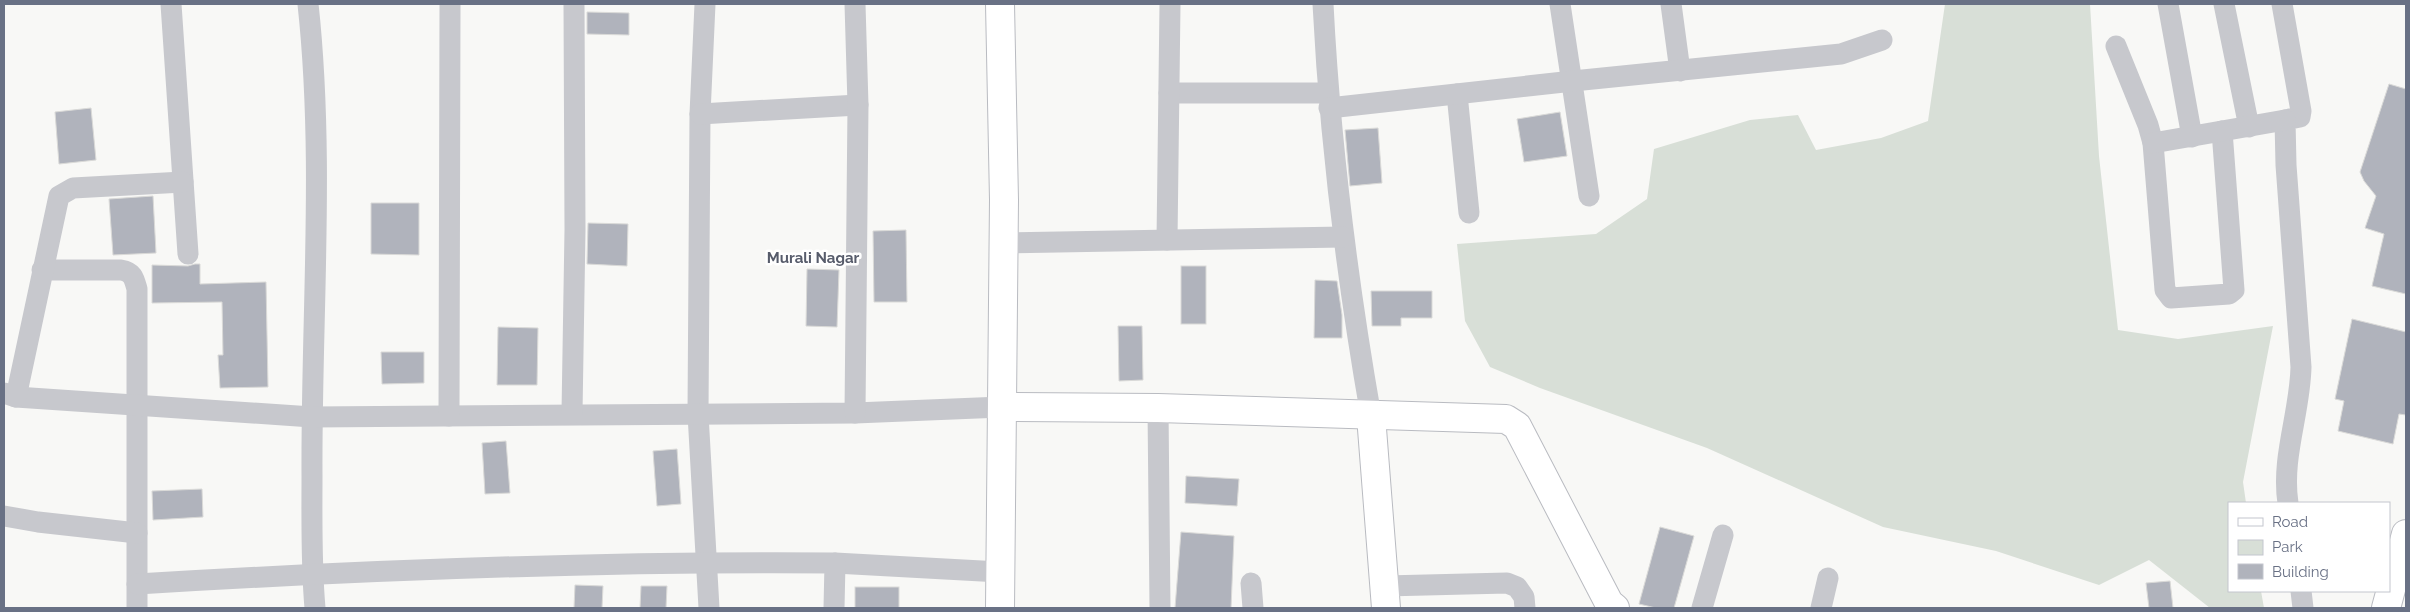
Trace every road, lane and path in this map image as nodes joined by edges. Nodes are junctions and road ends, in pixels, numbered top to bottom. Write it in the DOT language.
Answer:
graph roads {
  1 [pos="171,4"];
  2 [pos="308,4"];
  3 [pos="450,4"];
  4 [pos="574,4"];
  5 [pos="705,4"];
  6 [pos="855,4"];
  7 [pos="1000,4"];
  8 [pos="1170,4"];
  9 [pos="1323,4"];
  10 [pos="1560,4"];
  11 [pos="1671,4"];
  12 [pos="2168,4"];
  13 [pos="2224,4"];
  14 [pos="2282,4"];
  15 [pos="1882,40"];
  16 [pos="2116,46"];
  17 [pos="1680,71"];
  18 [pos="1573,81"];
  19 [pos="1169,93"];
  20 [pos="1457,94"];
  21 [pos="1328,101"];
  22 [pos="858,105"];
  23 [pos="700,114"];
  24 [pos="2285,120"];
  25 [pos="2249,127"];
  26 [pos="2222,131"];
  27 [pos="2192,136"];
  28 [pos="2153,143"];
  29 [pos="183,182"];
  30 [pos="1589,196"];
  31 [pos="1468,213"];
  32 [pos="1343,237"];
  33 [pos="1167,240"];
  34 [pos="1003,243"];
  35 [pos="188,254"];
  36 [pos="42,270"];
  37 [pos="10,395"];
  38 [pos="136,406"];
  39 [pos="1002,407"];
  40 [pos="1158,408"];
  41 [pos="855,413"];
  42 [pos="572,414"];
  43 [pos="698,414"];
  44 [pos="449,416"];
  45 [pos="1370,416"];
  46 [pos="312,417"];
  47 [pos="2288,502"];
  48 [pos="4,516"];
  49 [pos="137,533"];
  50 [pos="2406,534"];
  51 [pos="1723,535"];
  52 [pos="707,562"];
  53 [pos="835,563"];
  54 [pos="1000,572"];
  55 [pos="312,574"];
  56 [pos="1828,578"];
  57 [pos="1251,582"];
  58 [pos="137,584"];
  59 [pos="2301,592"];
  60 [pos="1385,597"];
  61 [pos="137,608"];
  62 [pos="315,608"];
  63 [pos="709,608"];
  64 [pos="834,608"];
  65 [pos="1000,608"];
  66 [pos="1160,608"];
  67 [pos="1253,608"];
  68 [pos="1524,608"];
  69 [pos="1615,608"];
  70 [pos="1702,608"];
  71 [pos="1821,608"];
  72 [pos="2303,608"];
  73 [pos="2386,608"];
  1 -- 29 [label="street"];
  2 -- 46 [label="street"];
  3 -- 44 [label="street"];
  4 -- 42 [label="street"];
  5 -- 23 [label="street"];
  6 -- 22 [label="street"];
  7 -- 34 [label="street"];
  8 -- 19 [label="street"];
  9 -- 21 [label="street"];
  10 -- 18 [label="street"];
  11 -- 17 [label="street"];
  12 -- 27 [label="street"];
  13 -- 25 [label="street"];
  14 -- 24 [label="street"];
  15 -- 17 [label="street"];
  16 -- 28 [label="street"];
  17 -- 18 [label="street"];
  18 -- 20 [label="street"];
  18 -- 30 [label="street"];
  19 -- 21 [label="street"];
  19 -- 33 [label="street"];
  20 -- 21 [label="street"];
  20 -- 31 [label="street"];
  21 -- 32 [label="street"];
  22 -- 23 [label="street"];
  22 -- 41 [label="street"];
  23 -- 43 [label="street"];
  24 -- 25 [label="street"];
  24 -- 47 [label="street"];
  25 -- 26 [label="street"];
  26 -- 27 [label="street"];
  26 -- 28 [label="street"];
  27 -- 28 [label="street"];
  29 -- 35 [label="street"];
  29 -- 36 [label="street"];
  32 -- 33 [label="street"];
  32 -- 45 [label="street"];
  33 -- 34 [label="street"];
  34 -- 39 [label="street"];
  36 -- 37 [label="street"];
  36 -- 38 [label="street"];
  37 -- 38 [label="street"];
  38 -- 46 [label="street"];
  38 -- 49 [label="street"];
  39 -- 40 [label="street"];
  39 -- 41 [label="street"];
  39 -- 54 [label="street"];
  40 -- 45 [label="street"];
  40 -- 66 [label="street"];
  41 -- 43 [label="street"];
  42 -- 43 [label="street"];
  42 -- 44 [label="street"];
  43 -- 52 [label="street"];
  44 -- 46 [label="street"];
  45 -- 60 [label="street"];
  45 -- 69 [label="street"];
  46 -- 55 [label="street"];
  48 -- 49 [label="street"];
  49 -- 58 [label="street"];
  50 -- 73 [label="street"];
  51 -- 70 [label="street"];
  52 -- 53 [label="street"];
  52 -- 55 [label="street"];
  52 -- 63 [label="street"];
  53 -- 54 [label="street"];
  53 -- 64 [label="street"];
  54 -- 65 [label="street"];
  55 -- 58 [label="street"];
  55 -- 62 [label="street"];
  56 -- 71 [label="street"];
  57 -- 67 [label="street"];
  58 -- 61 [label="street"];
  59 -- 72 [label="street"];
  60 -- 68 [label="street"];
}
